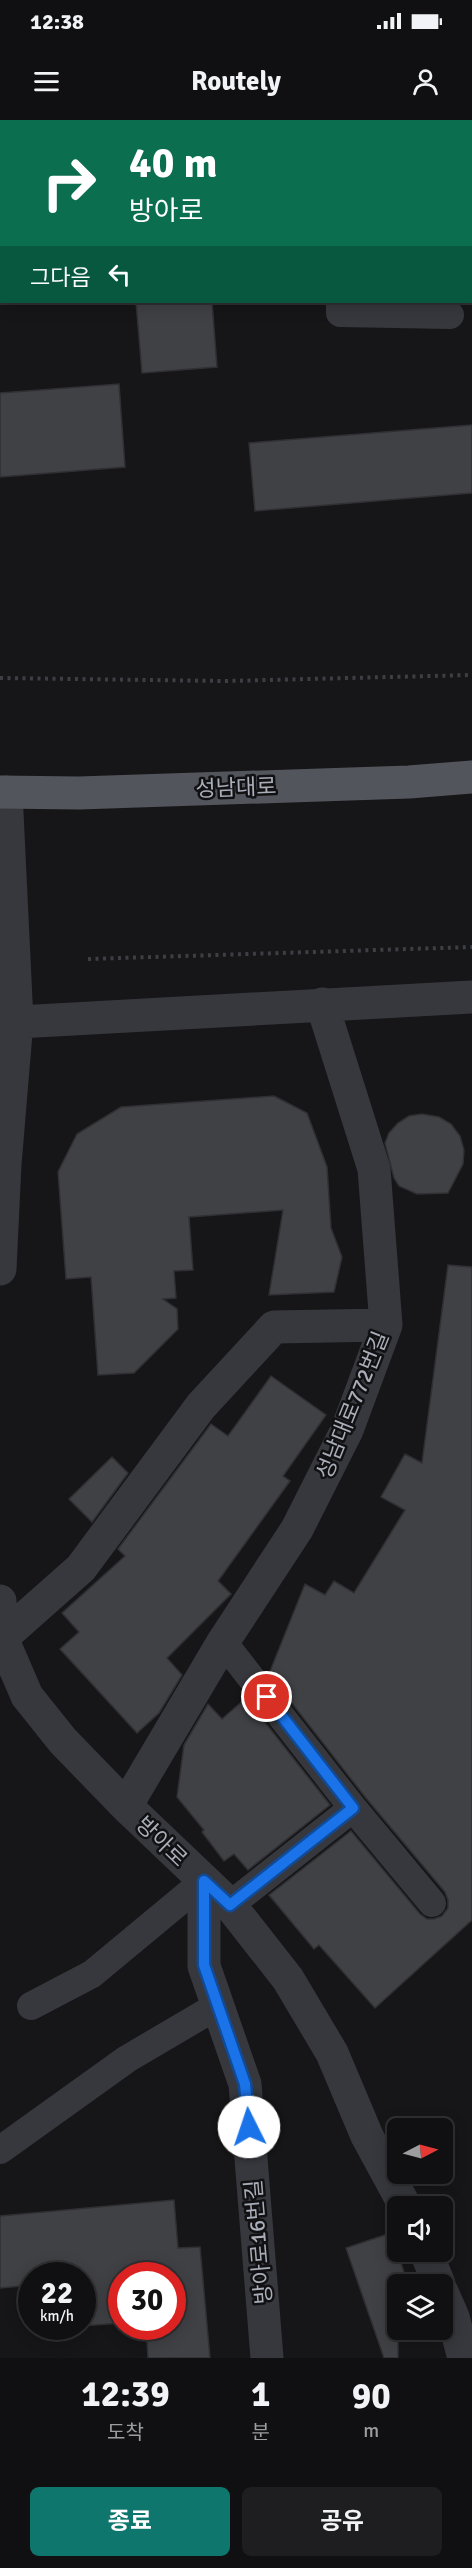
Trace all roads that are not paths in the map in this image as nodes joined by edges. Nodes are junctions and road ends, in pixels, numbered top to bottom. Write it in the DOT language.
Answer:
graph roads {
  1 [pos="340,303"];
  2 [pos="450,315"];
  3 [pos="472,777"];
  4 [pos="3,792"];
  5 [pos="472,997"];
  6 [pos="322,1004"];
  7 [pos="8,1022"];
  8 [pos="0,1269"];
  9 [pos="386,1325"];
  10 [pos="0,1600"];
  11 [pos="1,1637"];
  12 [pos="223,1642"];
  13 [pos="126,1806"];
  14 [pos="353,1808"];
  15 [pos="204,1881"];
  16 [pos="432,1903"];
  17 [pos="230,1905"];
  18 [pos="31,2006"];
  19 [pos="218,2006"];
  20 [pos="0,2150"];
  21 [pos="400,2196"];
  22 [pos="453,2317"];
  23 [pos="267,2358"];
  24 [pos="464,2358"];
  1 -- 2 [label="lane"];
  3 -- 4 [label="main road, 성남대로"];
  4 -- 7 [label="street"];
  5 -- 6 [label="street"];
  6 -- 7 [label="street"];
  6 -- 9 [label="street, 성남대로772번길"];
  7 -- 8 [label="street"];
  9 -- 11 [label="street"];
  9 -- 12 [label="street, 성남대로772번길"];
  10 -- 11 [label="street, 방아로"];
  11 -- 13 [label="street, 방아로"];
  12 -- 13 [label="street, 성남대로772번길"];
  12 -- 14 [label="lane"];
  13 -- 15 [label="street, 방아로"];
  14 -- 16 [label="lane"];
  14 -- 17 [label="lane"];
  15 -- 17 [label="street, 방아로"];
  15 -- 18 [label="lane"];
  15 -- 19 [label="street, 방아로16번길"];
  17 -- 21 [label="street, 방아로"];
  19 -- 20 [label="lane"];
  19 -- 23 [label="street, 방아로16번길"];
  22 -- 24 [label="street"];
}
